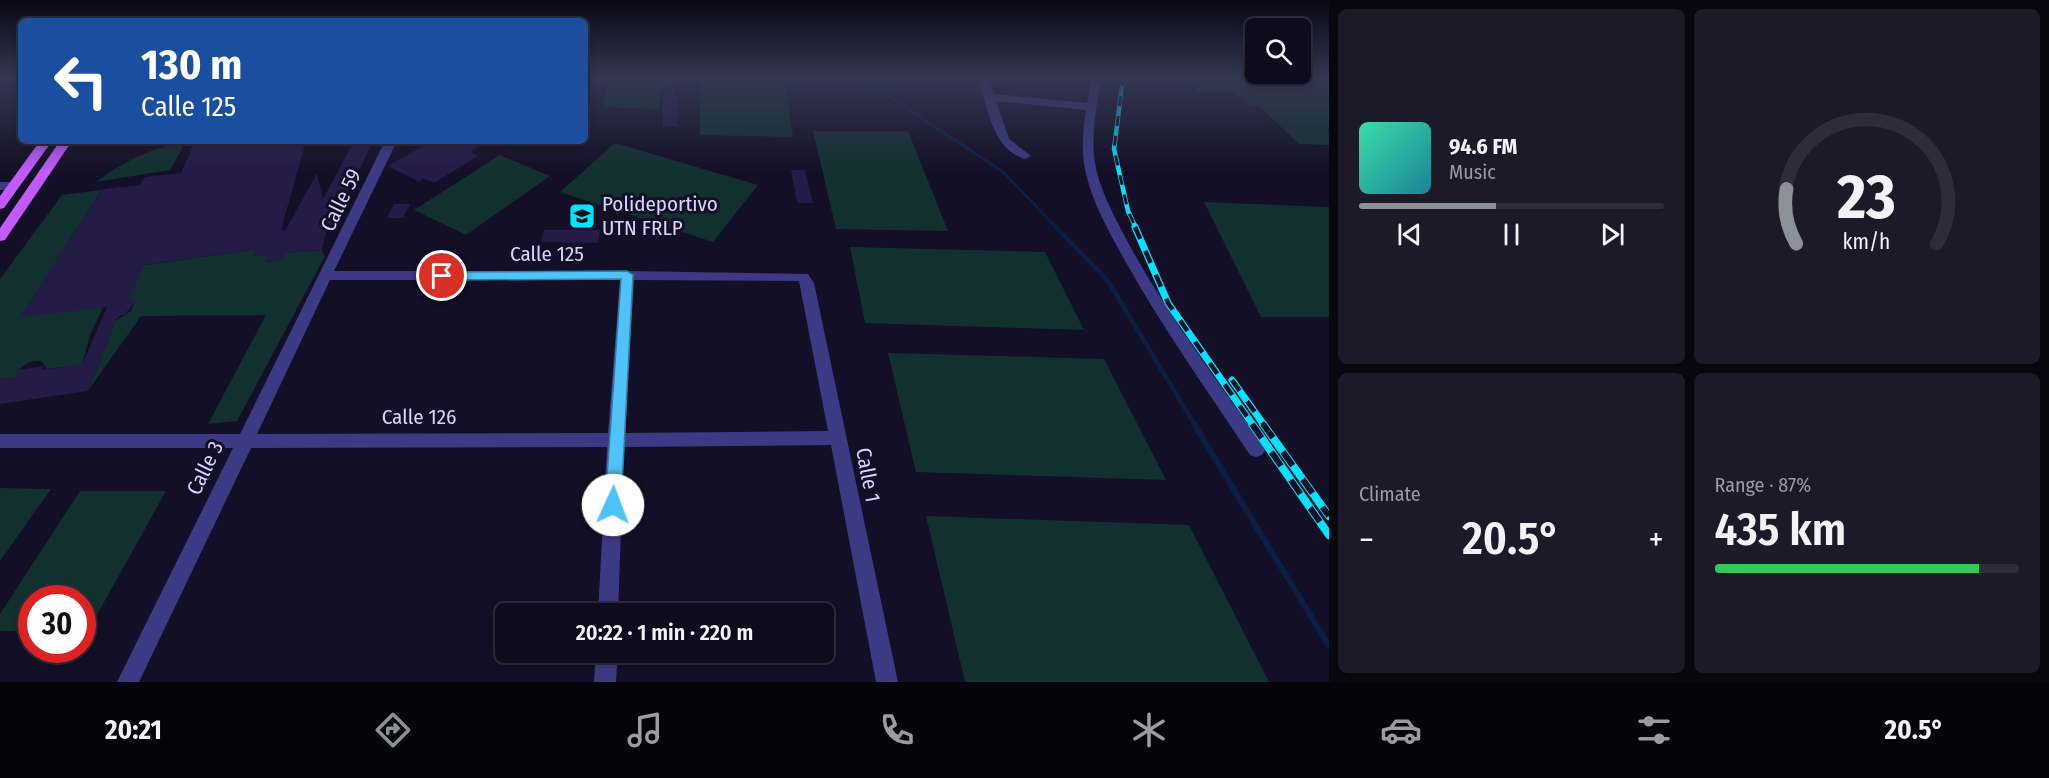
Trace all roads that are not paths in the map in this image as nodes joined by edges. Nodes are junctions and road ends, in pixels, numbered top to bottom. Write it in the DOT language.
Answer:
graph roads {
  1 [pos="993,109"];
  2 [pos="1091,109"];
  3 [pos="44,144"];
  4 [pos="64,144"];
  5 [pos="391,144"];
  6 [pos="1025,156"];
  7 [pos="0,186"];
  8 [pos="13,186"];
  9 [pos="0,205"];
  10 [pos="0,237"];
  11 [pos="627,275"];
  12 [pos="326,276"];
  13 [pos="803,277"];
  14 [pos="838,438"];
  15 [pos="246,439"];
  16 [pos="616,440"];
  17 [pos="0,441"];
  18 [pos="1257,450"];
  19 [pos="609,603"];
  20 [pos="607,663"];
  21 [pos="128,682"];
  22 [pos="606,682"];
  23 [pos="887,682"];
  1 -- 6 [label="street"];
  2 -- 18 [label="street"];
  3 -- 8 [label="main road"];
  4 -- 10 [label="main road"];
  5 -- 12 [label="street, Calle 59"];
  7 -- 8 [label="street"];
  8 -- 9 [label="main road"];
  11 -- 12 [label="street, Calle 125"];
  11 -- 13 [label="street, Calle 125"];
  11 -- 16 [label="street"];
  12 -- 15 [label="street, Calle 3"];
  13 -- 14 [label="street, Calle 1"];
  14 -- 16 [label="street, Calle 126"];
  14 -- 23 [label="street, Calle 1"];
  15 -- 16 [label="street, Calle 126"];
  15 -- 17 [label="street, Calle 126"];
  15 -- 21 [label="street, Calle 3"];
  16 -- 19 [label="street"];
  20 -- 22 [label="street"];
}
